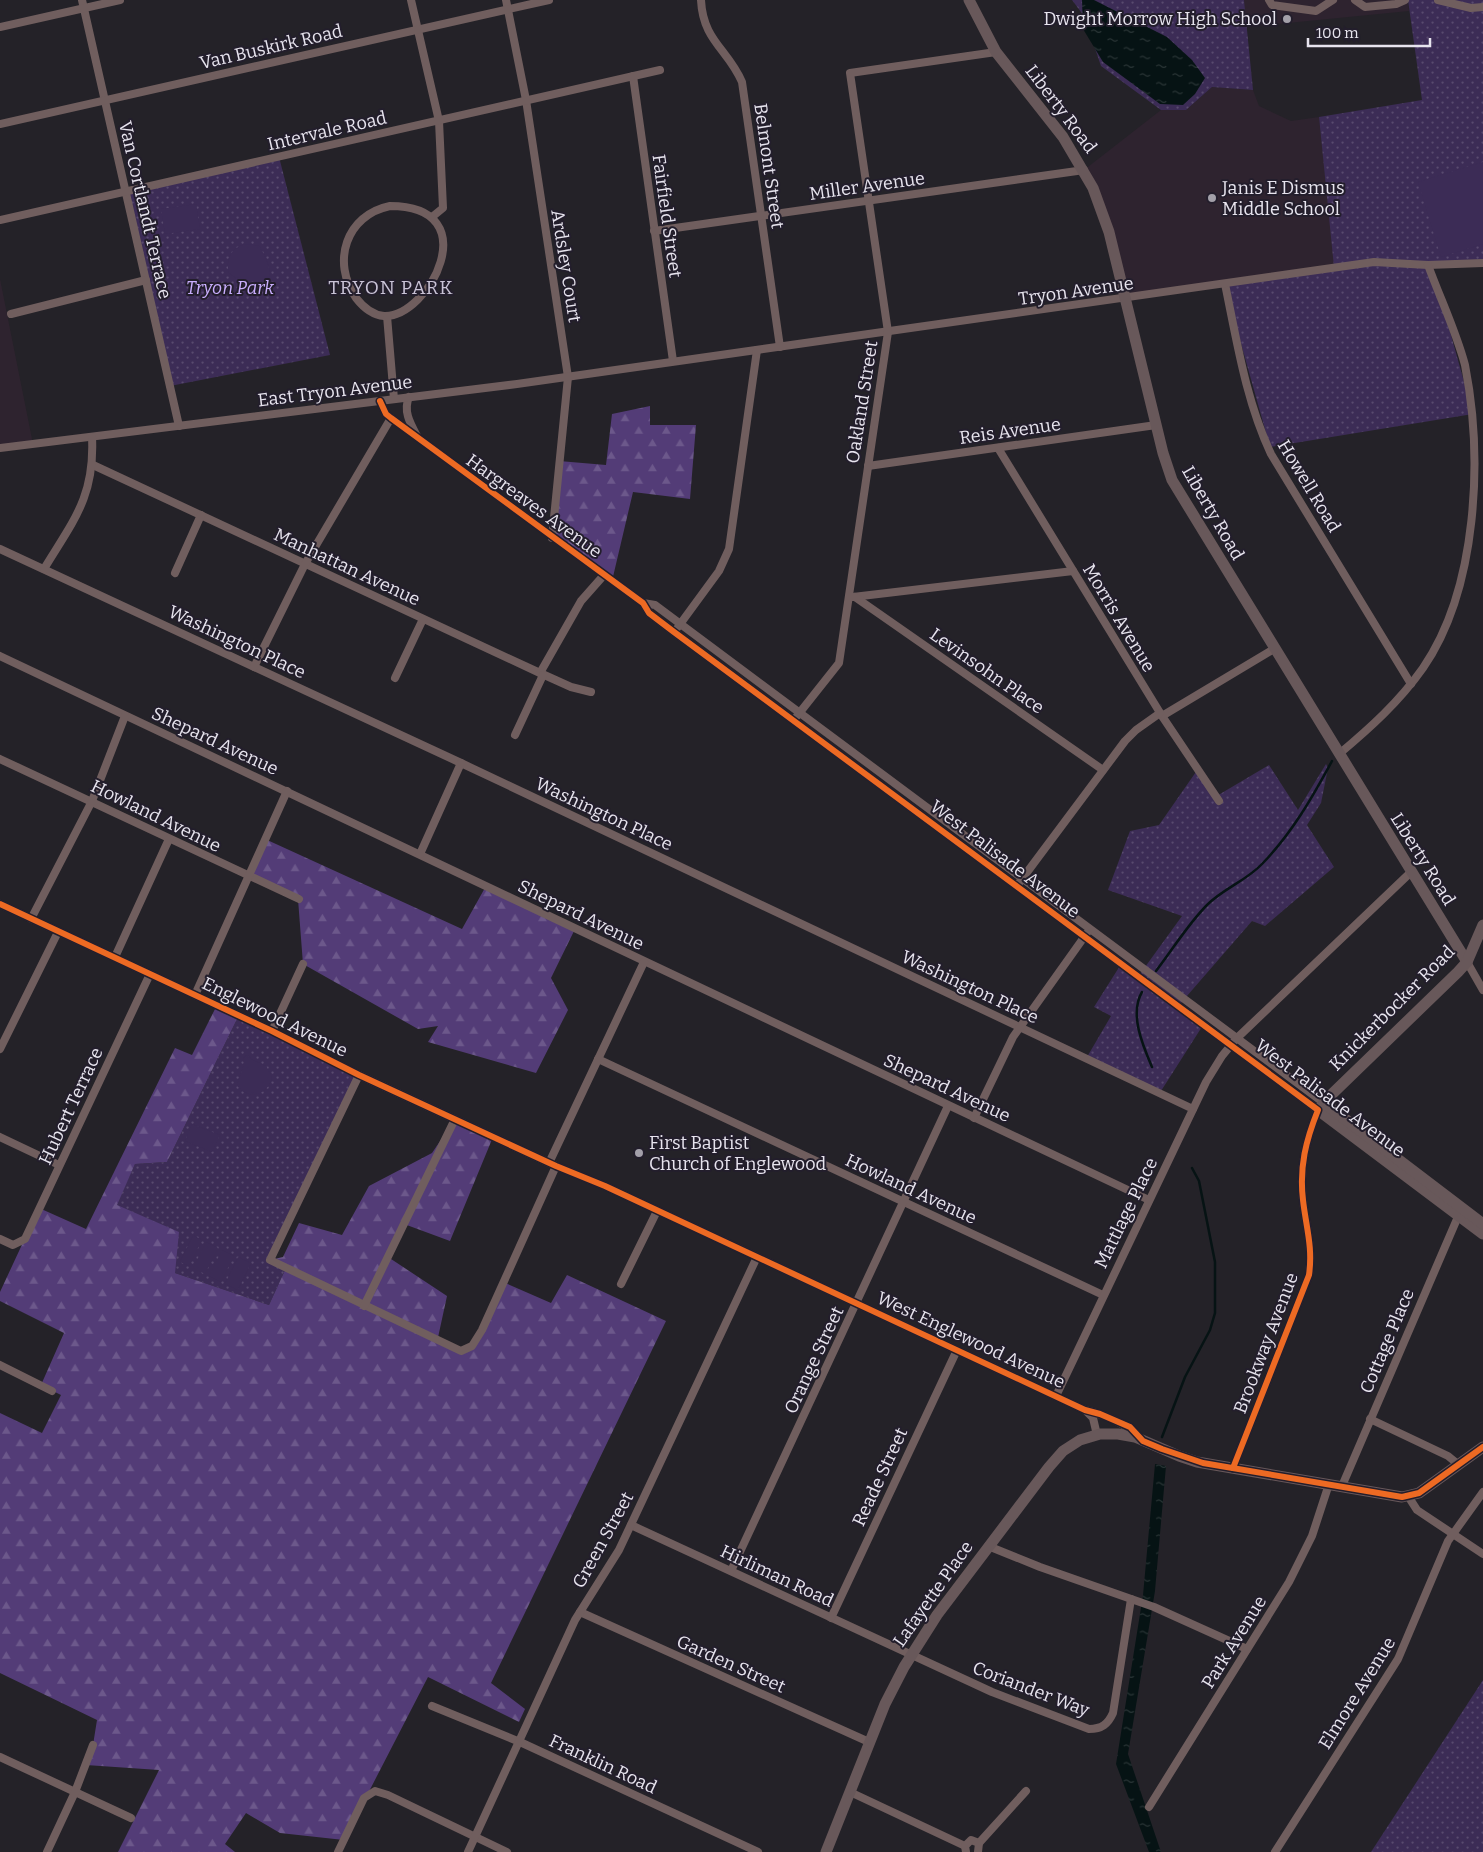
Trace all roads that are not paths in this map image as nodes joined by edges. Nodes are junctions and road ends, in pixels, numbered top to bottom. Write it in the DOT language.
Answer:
graph roads {
  1 [pos="120,0"];
  2 [pos="411,0"];
  3 [pos="506,0"];
  4 [pos="549,0"];
  5 [pos="701,0"];
  6 [pos="969,0"];
  7 [pos="1269,0"];
  8 [pos="1333,0"];
  9 [pos="1355,0"];
  10 [pos="1405,0"];
  11 [pos="1438,0"];
  12 [pos="83,4"];
  13 [pos="1483,7"];
  14 [pos="508,9"];
  15 [pos="0,27"];
  16 [pos="418,30"];
  17 [pos="996,52"];
  18 [pos="660,70"];
  19 [pos="633,76"];
  20 [pos="105,100"];
  21 [pos="526,100"];
  22 [pos="439,121"];
  23 [pos="0,124"];
  24 [pos="1084,170"];
  25 [pos="126,193"];
  26 [pos="869,201"];
  27 [pos="761,216"];
  28 [pos="432,217"];
  29 [pos="0,220"];
  30 [pos="654,231"];
  31 [pos="1483,264"];
  32 [pos="1428,265"];
  33 [pos="146,280"];
  34 [pos="1225,284"];
  35 [pos="1126,299"];
  36 [pos="11,314"];
  37 [pos="387,316"];
  38 [pos="888,332"];
  39 [pos="780,347"];
  40 [pos="757,350"];
  41 [pos="673,361"];
  42 [pos="568,377"];
  43 [pos="409,397"];
  44 [pos="394,399"];
  45 [pos="380,401"];
  46 [pos="391,418"];
  47 [pos="1156,425"];
  48 [pos="179,426"];
  49 [pos="92,437"];
  50 [pos="419,440"];
  51 [pos="0,448"];
  52 [pos="998,448"];
  53 [pos="93,465"];
  54 [pos="868,466"];
  55 [pos="201,515"];
  56 [pos="552,538"];
  57 [pos="0,549"];
  58 [pos="305,564"];
  59 [pos="44,569"];
  60 [pos="1073,571"];
  61 [pos="175,573"];
  62 [pos="604,575"];
  63 [pos="852,597"];
  64 [pos="643,603"];
  65 [pos="423,619"];
  66 [pos="680,624"];
  67 [pos="674,632"];
  68 [pos="1274,649"];
  69 [pos="0,656"];
  70 [pos="254,667"];
  71 [pos="542,674"];
  72 [pos="395,678"];
  73 [pos="1411,684"];
  74 [pos="591,692"];
  75 [pos="799,713"];
  76 [pos="1161,715"];
  77 [pos="125,716"];
  78 [pos="793,721"];
  79 [pos="515,735"];
  80 [pos="1338,754"];
  81 [pos="0,759"];
  82 [pos="461,763"];
  83 [pos="1102,770"];
  84 [pos="287,791"];
  85 [pos="92,801"];
  86 [pos="1219,801"];
  87 [pos="169,839"];
  88 [pos="420,854"];
  89 [pos="1410,873"];
  90 [pos="248,877"];
  91 [pos="1022,879"];
  92 [pos="1016,886"];
  93 [pos="298,899"];
  94 [pos="0,904"];
  95 [pos="31,919"];
  96 [pos="1483,925"];
  97 [pos="1090,930"];
  98 [pos="58,932"];
  99 [pos="1084,937"];
  100 [pos="115,957"];
  101 [pos="644,962"];
  102 [pos="1467,962"];
  103 [pos="303,964"];
  104 [pos="150,974"];
  105 [pos="1483,990"];
  106 [pos="195,995"];
  107 [pos="1019,1027"];
  108 [pos="272,1031"];
  109 [pos="3,1036"];
  110 [pos="1236,1039"];
  111 [pos="1230,1046"];
  112 [pos="0,1049"];
  113 [pos="598,1059"];
  114 [pos="359,1075"];
  115 [pos="948,1106"];
  116 [pos="1321,1107"];
  117 [pos="1193,1109"];
  118 [pos="974,1118"];
  119 [pos="455,1120"];
  120 [pos="0,1137"];
  121 [pos="536,1157"];
  122 [pos="552,1164"];
  123 [pos="59,1165"];
  124 [pos="1149,1200"];
  125 [pos="904,1202"];
  126 [pos="658,1211"];
  127 [pos="1460,1212"];
  128 [pos="1483,1224"];
  129 [pos="1483,1234"];
  130 [pos="0,1239"];
  131 [pos="757,1257"];
  132 [pos="621,1284"];
  133 [pos="1103,1295"];
  134 [pos="857,1303"];
  135 [pos="364,1306"];
  136 [pos="957,1350"];
  137 [pos="0,1365"];
  138 [pos="52,1391"];
  139 [pos="1056,1396"];
  140 [pos="1085,1410"];
  141 [pos="1370,1419"];
  142 [pos="1097,1435"];
  143 [pos="1143,1441"];
  144 [pos="1483,1447"];
  145 [pos="1459,1465"];
  146 [pos="1233,1468"];
  147 [pos="1329,1484"];
  148 [pos="1342,1486"];
  149 [pos="1483,1492"];
  150 [pos="1408,1496"];
  151 [pos="631,1525"];
  152 [pos="1452,1533"];
  153 [pos="988,1546"];
  154 [pos="1483,1554"];
  155 [pos="731,1571"];
  156 [pos="1132,1600"];
  157 [pos="580,1612"];
  158 [pos="831,1618"];
  159 [pos="1248,1649"];
  160 [pos="910,1656"];
  161 [pos="432,1706"];
  162 [pos="520,1742"];
  163 [pos="870,1742"];
  164 [pos="93,1745"];
  165 [pos="0,1757"];
  166 [pos="1026,1791"];
  167 [pos="75,1792"];
  168 [pos="850,1792"];
  169 [pos="1149,1807"];
  170 [pos="131,1818"];
  171 [pos="475,1837"];
  172 [pos="979,1843"];
  173 [pos="965,1849"];
  174 [pos="47,1852"];
  175 [pos="338,1852"];
  176 [pos="468,1852"];
  177 [pos="507,1852"];
  178 [pos="758,1852"];
  179 [pos="826,1852"];
  180 [pos="978,1852"];
  181 [pos="1275,1852"];
  1 -- 12 [label="street"];
  2 -- 16 [label="street"];
  3 -- 14 [label="street, Ardsley Court"];
  4 -- 14 [label="street, Van Buskirk Road"];
  5 -- 27 [label="street, Belmont Street"];
  6 -- 17 [label="main road, Liberty Road"];
  7 -- 8 [label="street"];
  9 -- 10 [label="street"];
  11 -- 13 [label="street"];
  12 -- 15 [label="street"];
  12 -- 20 [label="street, Van Cortlandt Terrace"];
  14 -- 16 [label="street, Van Buskirk Road"];
  14 -- 21 [label="street, Ardsley Court"];
  16 -- 20 [label="street, Van Buskirk Road"];
  16 -- 22 [label="street"];
  17 -- 24 [label="main road, Liberty Road"];
  17 -- 26 [label="street, Oakland Street"];
  18 -- 19 [label="street, Intervale Road"];
  19 -- 21 [label="street, Intervale Road"];
  19 -- 30 [label="street, Fairfield Street"];
  20 -- 23 [label="street, Van Buskirk Road"];
  20 -- 25 [label="street, Van Cortlandt Terrace"];
  21 -- 22 [label="street, Intervale Road"];
  21 -- 42 [label="street, Ardsley Court"];
  22 -- 25 [label="street, Intervale Road"];
  22 -- 28 [label="street"];
  24 -- 26 [label="street, Miller Avenue"];
  24 -- 35 [label="main road, Liberty Road"];
  25 -- 29 [label="street, Intervale Road"];
  25 -- 33 [label="street, Van Cortlandt Terrace"];
  26 -- 27 [label="street, Miller Avenue"];
  26 -- 38 [label="street, Oakland Street"];
  27 -- 30 [label="street, Miller Avenue"];
  27 -- 39 [label="street, Belmont Street"];
  28 -- 37 [label="street"];
  28 -- 37 [label="street"];
  30 -- 41 [label="street, Fairfield Street"];
  31 -- 32 [label="street, Tryon Avenue"];
  32 -- 34 [label="street, Tryon Avenue"];
  32 -- 73 [label="street"];
  33 -- 36 [label="street"];
  33 -- 48 [label="street, Van Cortlandt Terrace"];
  34 -- 35 [label="street, Tryon Avenue"];
  34 -- 73 [label="street, Howell Road"];
  35 -- 38 [label="street, Tryon Avenue"];
  35 -- 47 [label="main road, Liberty Road"];
  37 -- 44 [label="street"];
  38 -- 39 [label="street, Tryon Avenue"];
  38 -- 54 [label="street, Oakland Street"];
  39 -- 40 [label="street, Tryon Avenue"];
  40 -- 41 [label="street, Tryon Avenue"];
  40 -- 66 [label="street"];
  41 -- 42 [label="street, East Tryon Avenue"];
  42 -- 43 [label="street, East Tryon Avenue"];
  42 -- 56 [label="street, Ardsley Court"];
  43 -- 44 [label="street, East Tryon Avenue"];
  43 -- 50 [label="street, Hargreaves Avenue"];
  44 -- 45 [label="street, East Tryon Avenue"];
  45 -- 46 [label="street, Hargreaves Avenue"];
  45 -- 48 [label="street, East Tryon Avenue"];
  46 -- 50 [label="street, Hargreaves Avenue"];
  46 -- 58 [label="street"];
  47 -- 52 [label="street, Reis Avenue"];
  47 -- 68 [label="main road, Liberty Road"];
  48 -- 49 [label="street, East Tryon Avenue"];
  49 -- 51 [label="street, East Tryon Avenue"];
  49 -- 53 [label="street"];
  50 -- 56 [label="street, Hargreaves Avenue"];
  52 -- 54 [label="street, Reis Avenue"];
  52 -- 60 [label="street, Morris Avenue"];
  53 -- 55 [label="street, Manhattan Avenue"];
  53 -- 59 [label="street"];
  54 -- 63 [label="street, Oakland Street"];
  55 -- 58 [label="street, Manhattan Avenue"];
  55 -- 61 [label="street"];
  56 -- 62 [label="street, Hargreaves Avenue"];
  57 -- 59 [label="street, Washington Place"];
  58 -- 65 [label="street, Manhattan Avenue"];
  58 -- 70 [label="street"];
  59 -- 70 [label="street, Washington Place"];
  60 -- 63 [label="street"];
  60 -- 76 [label="street, Morris Avenue"];
  62 -- 64 [label="street, Hargreaves Avenue"];
  62 -- 71 [label="street"];
  63 -- 75 [label="street, Oakland Street"];
  63 -- 83 [label="street, Levinsohn Place"];
  64 -- 66 [label="street, Hargreaves Avenue"];
  64 -- 67 [label="street, Hargreaves Avenue"];
  65 -- 71 [label="street, Manhattan Avenue"];
  65 -- 72 [label="street"];
  66 -- 67 [label="street"];
  66 -- 75 [label="street, West Palisade Avenue"];
  67 -- 78 [label="street, West Palisade Avenue"];
  68 -- 76 [label="street"];
  68 -- 80 [label="main road, Liberty Road"];
  69 -- 77 [label="street, Shepard Avenue"];
  70 -- 82 [label="street, Washington Place"];
  71 -- 74 [label="street, Manhattan Avenue"];
  71 -- 79 [label="street"];
  73 -- 80 [label="street"];
  75 -- 78 [label="street, Oakland Street"];
  75 -- 91 [label="street, West Palisade Avenue"];
  76 -- 83 [label="street"];
  76 -- 86 [label="street, Morris Avenue"];
  77 -- 84 [label="street, Shepard Avenue"];
  77 -- 85 [label="street"];
  78 -- 92 [label="street, West Palisade Avenue"];
  80 -- 89 [label="main road, Liberty Road"];
  81 -- 85 [label="street, Howland Avenue"];
  82 -- 88 [label="street"];
  82 -- 107 [label="street, Washington Place"];
  83 -- 91 [label="street"];
  84 -- 88 [label="street, Shepard Avenue"];
  84 -- 90 [label="street"];
  85 -- 87 [label="street, Howland Avenue"];
  85 -- 95 [label="street"];
  87 -- 90 [label="street, Howland Avenue"];
  87 -- 100 [label="street"];
  88 -- 101 [label="street, Shepard Avenue"];
  89 -- 102 [label="main road, Liberty Road"];
  89 -- 110 [label="street, Mattlage Place"];
  90 -- 93 [label="street, Howland Avenue"];
  90 -- 106 [label="street"];
  91 -- 92 [label="street"];
  91 -- 97 [label="street, West Palisade Avenue"];
  92 -- 99 [label="street, West Palisade Avenue"];
  94 -- 95 [label="street, Englewood Avenue"];
  95 -- 98 [label="street, Englewood Avenue"];
  96 -- 102 [label="main road, Knickerbocker Road"];
  97 -- 99 [label="street"];
  97 -- 110 [label="street, West Palisade Avenue"];
  98 -- 100 [label="street, Englewood Avenue"];
  98 -- 109 [label="street"];
  99 -- 107 [label="street"];
  99 -- 111 [label="street, West Palisade Avenue"];
  100 -- 104 [label="street, Englewood Avenue"];
  101 -- 113 [label="street"];
  101 -- 115 [label="street, Shepard Avenue"];
  102 -- 105 [label="street, Liberty Road"];
  102 -- 116 [label="main road, Knickerbocker Road"];
  103 -- 108 [label="street"];
  104 -- 106 [label="street, Englewood Avenue"];
  104 -- 123 [label="street, Hubert Terrace"];
  106 -- 108 [label="street, Englewood Avenue"];
  107 -- 117 [label="street, Washington Place"];
  107 -- 118 [label="street"];
  108 -- 114 [label="street, Englewood Avenue"];
  109 -- 112 [label="street"];
  110 -- 111 [label="street, Mattlage Place"];
  110 -- 116 [label="street, West Palisade Avenue"];
  111 -- 116 [label="street, West Palisade Avenue"];
  111 -- 117 [label="street, Mattlage Place"];
  113 -- 122 [label="street"];
  113 -- 125 [label="street, Howland Avenue"];
  114 -- 119 [label="street, Englewood Avenue"];
  114 -- 135 [label="street"];
  115 -- 118 [label="street, Shepard Avenue"];
  115 -- 125 [label="street, Orange Street"];
  116 -- 127 [label="main road, West Palisade Avenue"];
  116 -- 146 [label="street, Brookway Avenue"];
  117 -- 124 [label="street, Mattlage Place"];
  118 -- 124 [label="street, Shepard Avenue"];
  119 -- 121 [label="street, Englewood Avenue"];
  119 -- 135 [label="street"];
  120 -- 123 [label="street"];
  121 -- 122 [label="street, West Englewood Avenue"];
  122 -- 126 [label="street, West Englewood Avenue"];
  122 -- 135 [label="street"];
  123 -- 130 [label="street, Hubert Terrace"];
  124 -- 133 [label="street, Mattlage Place"];
  125 -- 133 [label="street, Howland Avenue"];
  125 -- 134 [label="street, Orange Street"];
  126 -- 131 [label="street, West Englewood Avenue"];
  126 -- 132 [label="street"];
  127 -- 128 [label="main road, West Palisade Avenue"];
  127 -- 129 [label="main road, West Palisade Avenue"];
  127 -- 141 [label="street, Cottage Place"];
  131 -- 134 [label="street, West Englewood Avenue"];
  131 -- 151 [label="street, Green Street"];
  133 -- 139 [label="street, Mattlage Place"];
  134 -- 136 [label="street, West Englewood Avenue"];
  134 -- 155 [label="street, Orange Street"];
  136 -- 139 [label="street, West Englewood Avenue"];
  136 -- 158 [label="street, Reade Street"];
  137 -- 138 [label="street"];
  139 -- 140 [label="street, West Englewood Avenue"];
  140 -- 142 [label="street"];
  140 -- 143 [label="street, West Englewood Avenue"];
  141 -- 145 [label="street"];
  141 -- 148 [label="street, Cottage Place"];
  142 -- 143 [label="main road, Lafayette Place"];
  142 -- 153 [label="main road, Lafayette Place"];
  143 -- 146 [label="main road, West Englewood Avenue"];
  144 -- 145 [label="main road"];
  145 -- 150 [label="main road"];
  146 -- 147 [label="main road, West Englewood Avenue"];
  147 -- 148 [label="main road, West Englewood Avenue"];
  147 -- 159 [label="street, Park Avenue"];
  148 -- 150 [label="main road, West Englewood Avenue"];
  149 -- 152 [label="street, Elmore Avenue"];
  150 -- 152 [label="street"];
  151 -- 155 [label="street, Hirliman Road"];
  151 -- 157 [label="street, Green Street"];
  152 -- 154 [label="street"];
  152 -- 181 [label="street, Elmore Avenue"];
  153 -- 156 [label="street"];
  153 -- 160 [label="main road, Lafayette Place"];
  155 -- 158 [label="street, Hirliman Road"];
  156 -- 159 [label="street"];
  156 -- 160 [label="street, Coriander Way"];
  157 -- 162 [label="street, Green Street"];
  157 -- 163 [label="street, Garden Street"];
  158 -- 160 [label="street, Hirliman Road"];
  159 -- 169 [label="street, Park Avenue"];
  160 -- 163 [label="main road, Lafayette Place"];
  161 -- 162 [label="street, Franklin Road"];
  162 -- 171 [label="street, Green Street"];
  162 -- 178 [label="street, Franklin Road"];
  163 -- 168 [label="main road, Lafayette Place"];
  164 -- 167 [label="street"];
  165 -- 167 [label="street"];
  166 -- 172 [label="street"];
  167 -- 170 [label="street"];
  167 -- 174 [label="street"];
  168 -- 173 [label="street"];
  168 -- 179 [label="main road, Lafayette Place"];
  171 -- 175 [label="street"];
  171 -- 176 [label="street, Green Street"];
  171 -- 177 [label="street"];
  172 -- 173 [label="street"];
  172 -- 180 [label="street"];
}
